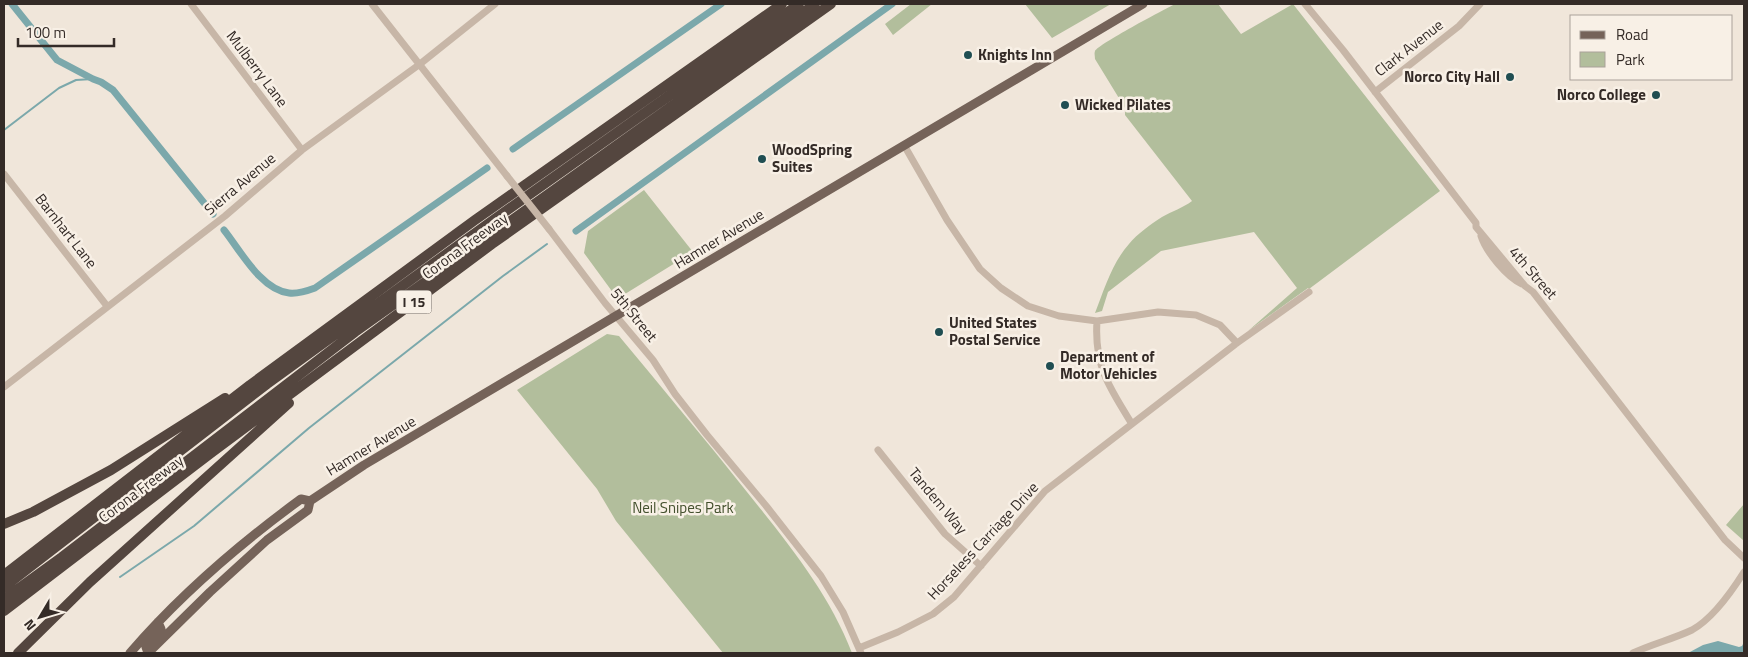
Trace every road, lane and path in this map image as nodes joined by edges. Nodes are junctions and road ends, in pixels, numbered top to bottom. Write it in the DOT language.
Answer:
graph roads {
  1 [pos="191,4"];
  2 [pos="372,4"];
  3 [pos="495,4"];
  4 [pos="782,4"];
  5 [pos="799,4"];
  6 [pos="815,4"];
  7 [pos="831,4"];
  8 [pos="1143,4"];
  9 [pos="1305,4"];
  10 [pos="1480,4"];
  11 [pos="420,64"];
  12 [pos="1375,92"];
  13 [pos="904,145"];
  14 [pos="302,150"];
  15 [pos="4,174"];
  16 [pos="1476,225"];
  17 [pos="1309,292"];
  18 [pos="1533,292"];
  19 [pos="107,306"];
  20 [pos="616,316"];
  21 [pos="1097,321"];
  22 [pos="363,341"];
  23 [pos="1237,343"];
  24 [pos="250,385"];
  25 [pos="4,387"];
  26 [pos="1132,424"];
  27 [pos="878,450"];
  28 [pos="310,501"];
  29 [pos="4,524"];
  30 [pos="1744,558"];
  31 [pos="981,566"];
  32 [pos="1744,572"];
  33 [pos="4,576"];
  34 [pos="4,587"];
  35 [pos="4,599"];
  36 [pos="4,611"];
  37 [pos="158,622"];
  38 [pos="860,651"];
  39 [pos="18,653"];
  40 [pos="130,653"];
  41 [pos="148,653"];
  42 [pos="1633,653"];
  1 -- 14 [label="street, Mulberry Lane"];
  2 -- 11 [label="street, 5th Street"];
  3 -- 11 [label="street, Sierra Avenue"];
  4 -- 24 [label="highway, Corona Freeway / I 15"];
  5 -- 34 [label="highway"];
  6 -- 35 [label="highway"];
  7 -- 22 [label="highway, Corona Freeway / I 15"];
  8 -- 13 [label="main road, Hamner Avenue"];
  9 -- 12 [label="street"];
  10 -- 12 [label="street, Clark Avenue"];
  11 -- 14 [label="street, Sierra Avenue"];
  11 -- 20 [label="street, 5th Street, bridge"];
  12 -- 16 [label="street"];
  13 -- 20 [label="main road, Hamner Avenue"];
  13 -- 21 [label="street"];
  14 -- 19 [label="street, Sierra Avenue"];
  15 -- 19 [label="street, Barnhart Lane"];
  16 -- 18 [label="street"];
  16 -- 18 [label="street, 4th Street"];
  17 -- 23 [label="street, Horseless Carriage Drive"];
  18 -- 30 [label="street, 4th Street"];
  19 -- 25 [label="street, Sierra Avenue"];
  20 -- 28 [label="main road, Hamner Avenue"];
  20 -- 38 [label="street, 5th Street"];
  21 -- 23 [label="street"];
  21 -- 26 [label="street"];
  22 -- 36 [label="highway, Corona Freeway / I 15"];
  22 -- 39 [label="highway"];
  23 -- 26 [label="street, Horseless Carriage Drive"];
  24 -- 29 [label="highway"];
  24 -- 33 [label="highway, Corona Freeway / I 15"];
  26 -- 31 [label="street, Horseless Carriage Drive"];
  27 -- 31 [label="street, Tandem Way"];
  28 -- 37 [label="main road, Hamner Avenue"];
  28 -- 41 [label="main road, Hamner Avenue"];
  31 -- 38 [label="street, Horseless Carriage Drive"];
  32 -- 42 [label="street"];
  37 -- 40 [label="main road, Hamner Avenue"];
  37 -- 41 [label="main road"];
}
